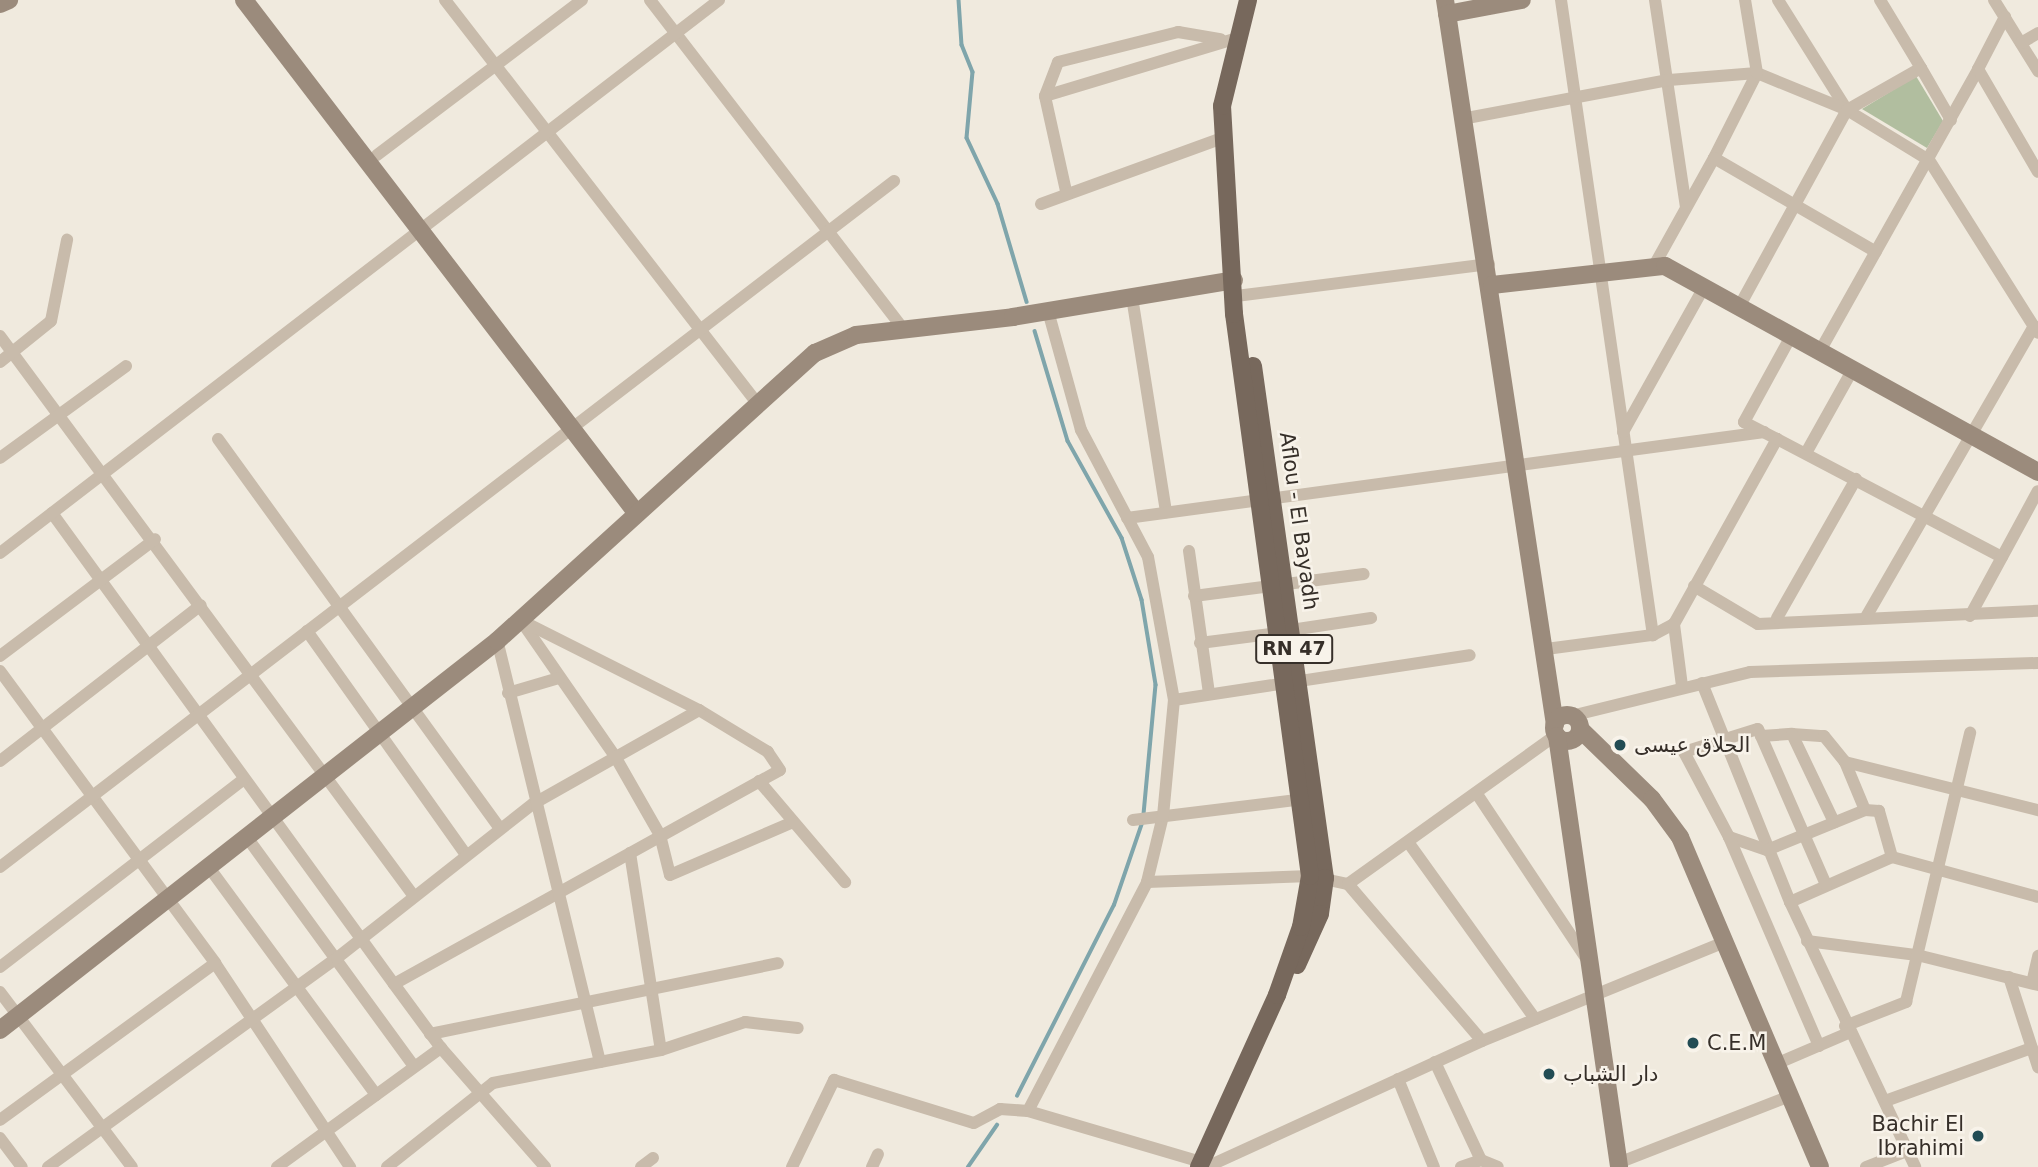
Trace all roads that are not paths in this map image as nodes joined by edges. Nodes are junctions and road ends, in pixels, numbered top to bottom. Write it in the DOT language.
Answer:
graph roads {
  1 [pos="9,0"];
  2 [pos="244,0"];
  3 [pos="259,0"];
  4 [pos="445,0"];
  5 [pos="582,0"];
  6 [pos="650,0"];
  7 [pos="719,0"];
  8 [pos="1248,0"];
  9 [pos="1522,0"];
  10 [pos="1562,0"];
  11 [pos="1655,0"];
  12 [pos="1745,0"];
  13 [pos="1778,0"];
  14 [pos="1880,0"];
  15 [pos="1994,0"];
  16 [pos="0,4"];
  17 [pos="1452,11"];
  18 [pos="2005,17"];
  19 [pos="676,33"];
  20 [pos="2038,33"];
  21 [pos="1229,39"];
  22 [pos="2021,43"];
  23 [pos="496,65"];
  24 [pos="1921,68"];
  25 [pos="1978,69"];
  26 [pos="2038,71"];
  27 [pos="1757,72"];
  28 [pos="1669,80"];
  29 [pos="1045,96"];
  30 [pos="1576,101"];
  31 [pos="1847,110"];
  32 [pos="1467,118"];
  33 [pos="1951,120"];
  34 [pos="548,131"];
  35 [pos="1222,138"];
  36 [pos="377,155"];
  37 [pos="1714,158"];
  38 [pos="1929,160"];
  39 [pos="2038,172"];
  40 [pos="894,181"];
  41 [pos="1066,191"];
  42 [pos="1041,204"];
  43 [pos="1795,205"];
  44 [pos="1686,208"];
  45 [pos="425,226"];
  46 [pos="830,231"];
  47 [pos="67,240"];
  48 [pos="1876,252"];
  49 [pos="1489,264"];
  50 [pos="1655,264"];
  51 [pos="1599,271"];
  52 [pos="1492,285"];
  53 [pos="1704,287"];
  54 [pos="1235,288"];
  55 [pos="1132,297"];
  56 [pos="1739,307"];
  57 [pos="1048,311"];
  58 [pos="2035,323"];
  59 [pos="702,330"];
  60 [pos="904,330"];
  61 [pos="1791,335"];
  62 [pos="0,336"];
  63 [pos="1820,351"];
  64 [pos="12,353"];
  65 [pos="0,362"];
  66 [pos="126,366"];
  67 [pos="1853,369"];
  68 [pos="757,404"];
  69 [pos="59,415"];
  70 [pos="577,425"];
  71 [pos="1623,432"];
  72 [pos="1764,432"];
  73 [pos="1969,434"];
  74 [pos="218,439"];
  75 [pos="1777,439"];
  76 [pos="1624,451"];
  77 [pos="1806,453"];
  78 [pos="0,458"];
  79 [pos="1519,466"];
  80 [pos="105,472"];
  81 [pos="2038,472"];
  82 [pos="1856,479"];
  83 [pos="2038,491"];
  84 [pos="1265,497"];
  85 [pos="639,507"];
  86 [pos="1166,512"];
  87 [pos="52,513"];
  88 [pos="1923,515"];
  89 [pos="1127,518"];
  90 [pos="155,539"];
  91 [pos="1189,551"];
  92 [pos="0,553"];
  93 [pos="2002,557"];
  94 [pos="1364,573"];
  95 [pos="100,581"];
  96 [pos="1278,584"];
  97 [pos="1694,586"];
  98 [pos="1194,596"];
  99 [pos="342,603"];
  100 [pos="201,605"];
  101 [pos="2038,611"];
  102 [pos="1970,616"];
  103 [pos="1867,617"];
  104 [pos="1371,618"];
  105 [pos="1777,618"];
  106 [pos="520,620"];
  107 [pos="1674,624"];
  108 [pos="307,631"];
  109 [pos="1285,631"];
  110 [pos="1653,635"];
  111 [pos="497,641"];
  112 [pos="1200,643"];
  113 [pos="149,645"];
  114 [pos="1546,649"];
  115 [pos="1470,655"];
  116 [pos="0,656"];
  117 [pos="2038,663"];
  118 [pos="0,671"];
  119 [pos="251,671"];
  120 [pos="559,678"];
  121 [pos="1292,681"];
  122 [pos="1702,682"];
  123 [pos="1682,686"];
  124 [pos="508,693"];
  125 [pos="1209,694"];
  126 [pos="1174,699"];
  127 [pos="415,705"];
  128 [pos="196,710"];
  129 [pos="699,710"];
  130 [pos="42,729"];
  131 [pos="1568,729"];
  132 [pos="379,733"];
  133 [pos="1969,733"];
  134 [pos="1792,734"];
  135 [pos="1761,736"];
  136 [pos="1724,739"];
  137 [pos="616,758"];
  138 [pos="0,761"];
  139 [pos="1844,762"];
  140 [pos="325,775"];
  141 [pos="244,779"];
  142 [pos="758,781"];
  143 [pos="1956,790"];
  144 [pos="1477,794"];
  145 [pos="91,797"];
  146 [pos="1303,799"];
  147 [pos="533,804"];
  148 [pos="1865,810"];
  149 [pos="2038,810"];
  150 [pos="273,816"];
  151 [pos="1160,816"];
  152 [pos="1133,820"];
  153 [pos="793,822"];
  154 [pos="1834,822"];
  155 [pos="500,829"];
  156 [pos="660,835"];
  157 [pos="1802,835"];
  158 [pos="246,836"];
  159 [pos="1729,837"];
  160 [pos="1408,842"];
  161 [pos="1767,850"];
  162 [pos="630,853"];
  163 [pos="467,855"];
  164 [pos="1892,857"];
  165 [pos="138,861"];
  166 [pos="208,866"];
  167 [pos="0,867"];
  168 [pos="1937,872"];
  169 [pos="1317,877"];
  170 [pos="845,882"];
  171 [pos="1147,882"];
  172 [pos="1348,884"];
  173 [pos="1826,885"];
  174 [pos="413,895"];
  175 [pos="558,895"];
  176 [pos="2038,897"];
  177 [pos="166,899"];
  178 [pos="1790,902"];
  179 [pos="362,937"];
  180 [pos="1807,941"];
  181 [pos="1724,942"];
  182 [pos="1917,955"];
  183 [pos="2038,956"];
  184 [pos="337,958"];
  185 [pos="1588,961"];
  186 [pos="215,963"];
  187 [pos="778,963"];
  188 [pos="0,967"];
  189 [pos="2008,977"];
  190 [pos="394,984"];
  191 [pos="2035,984"];
  192 [pos="297,985"];
  193 [pos="651,989"];
  194 [pos="0,992"];
  195 [pos="1593,994"];
  196 [pos="587,1002"];
  197 [pos="252,1014"];
  198 [pos="18,1016"];
  199 [pos="1535,1019"];
  200 [pos="798,1028"];
  201 [pos="0,1030"];
  202 [pos="1847,1030"];
  203 [pos="430,1034"];
  204 [pos="1482,1041"];
  205 [pos="1819,1046"];
  206 [pos="441,1048"];
  207 [pos="2032,1048"];
  208 [pos="661,1050"];
  209 [pos="600,1062"];
  210 [pos="1435,1062"];
  211 [pos="1776,1064"];
  212 [pos="414,1066"];
  213 [pos="2038,1067"];
  214 [pos="61,1072"];
  215 [pos="1398,1079"];
  216 [pos="479,1094"];
  217 [pos="376,1095"];
  218 [pos="1790,1096"];
  219 [pos="1888,1100"];
  220 [pos="1028,1111"];
  221 [pos="0,1120"];
  222 [pos="103,1126"];
  223 [pos="330,1128"];
  224 [pos="0,1138"];
  225 [pos="1907,1151"];
  226 [pos="878,1154"];
  227 [pos="653,1158"];
  228 [pos="1480,1160"];
  229 [pos="127,1164"];
  230 [pos="1618,1165"];
  231 [pos="1200,1166"];
  232 [pos="22,1167"];
  233 [pos="48,1167"];
  234 [pos="277,1167"];
  235 [pos="350,1167"];
  236 [pos="387,1167"];
  237 [pos="545,1167"];
  238 [pos="642,1167"];
  239 [pos="792,1167"];
  240 [pos="872,1167"];
  241 [pos="1434,1167"];
  242 [pos="1461,1167"];
  243 [pos="1498,1167"];
  244 [pos="1820,1167"];
  245 [pos="1866,1167"];
  246 [pos="1915,1167"];
  1 -- 16 [label="street"];
  2 -- 45 [label="street"];
  3 -- 36 [label="street"];
  4 -- 23 [label="street"];
  5 -- 23 [label="street"];
  6 -- 19 [label="street"];
  7 -- 19 [label="street"];
  8 -- 21 [label="main road, Aflou - El Bayadh / RN 47"];
  9 -- 17 [label="street"];
  10 -- 30 [label="street"];
  11 -- 28 [label="street"];
  12 -- 27 [label="street"];
  13 -- 31 [label="street"];
  14 -- 24 [label="street"];
  15 -- 18 [label="street"];
  17 -- 32 [label="street"];
  18 -- 22 [label="street"];
  18 -- 25 [label="street"];
  19 -- 34 [label="street"];
  19 -- 46 [label="street"];
  20 -- 22 [label="street"];
  21 -- 29 [label="street"];
  21 -- 29 [label="street"];
  21 -- 35 [label="main road, Aflou - El Bayadh / RN 47"];
  22 -- 26 [label="street"];
  23 -- 34 [label="street"];
  23 -- 36 [label="street"];
  24 -- 31 [label="street"];
  24 -- 33 [label="street"];
  25 -- 33 [label="street"];
  25 -- 39 [label="street"];
  27 -- 28 [label="street"];
  27 -- 31 [label="street"];
  27 -- 37 [label="street"];
  28 -- 30 [label="street"];
  28 -- 44 [label="street"];
  29 -- 41 [label="street"];
  30 -- 32 [label="street"];
  30 -- 51 [label="street"];
  31 -- 38 [label="street"];
  31 -- 43 [label="street"];
  32 -- 49 [label="street"];
  33 -- 38 [label="street"];
  34 -- 45 [label="street"];
  34 -- 59 [label="street"];
  35 -- 41 [label="street"];
  35 -- 54 [label="main road, Aflou - El Bayadh / RN 47"];
  36 -- 45 [label="street"];
  37 -- 43 [label="street"];
  37 -- 44 [label="street"];
  38 -- 48 [label="street"];
  38 -- 58 [label="street"];
  40 -- 46 [label="street"];
  41 -- 42 [label="street"];
  43 -- 48 [label="street"];
  43 -- 56 [label="street"];
  44 -- 50 [label="street"];
  45 -- 70 [label="street"];
  45 -- 80 [label="street"];
  46 -- 59 [label="street"];
  46 -- 60 [label="street"];
  47 -- 64 [label="street"];
  48 -- 63 [label="street"];
  49 -- 52 [label="street"];
  49 -- 54 [label="street"];
  50 -- 51 [label="street"];
  50 -- 53 [label="street"];
  51 -- 52 [label="street"];
  51 -- 71 [label="street"];
  52 -- 79 [label="street"];
  53 -- 56 [label="street"];
  53 -- 71 [label="street"];
  54 -- 55 [label="street"];
  54 -- 84 [label="main road, Aflou - El Bayadh / RN 47"];
  55 -- 57 [label="street"];
  55 -- 86 [label="street"];
  56 -- 61 [label="street"];
  57 -- 60 [label="street"];
  57 -- 89 [label="street"];
  58 -- 73 [label="street"];
  59 -- 68 [label="street"];
  59 -- 70 [label="street"];
  60 -- 68 [label="street"];
  61 -- 63 [label="street"];
  61 -- 72 [label="street"];
  62 -- 64 [label="street"];
  63 -- 67 [label="street"];
  64 -- 65 [label="street"];
  64 -- 69 [label="street"];
  66 -- 69 [label="street"];
  67 -- 73 [label="street"];
  67 -- 77 [label="street"];
  68 -- 85 [label="street"];
  69 -- 78 [label="street"];
  69 -- 80 [label="street"];
  70 -- 85 [label="street"];
  70 -- 99 [label="street"];
  71 -- 76 [label="street"];
  72 -- 75 [label="street"];
  72 -- 76 [label="street"];
  73 -- 81 [label="street"];
  73 -- 88 [label="street"];
  74 -- 99 [label="street"];
  75 -- 77 [label="street"];
  75 -- 97 [label="street"];
  76 -- 79 [label="street"];
  76 -- 110 [label="street"];
  77 -- 82 [label="street"];
  79 -- 84 [label="street"];
  79 -- 114 [label="street"];
  80 -- 87 [label="street"];
  80 -- 90 [label="street"];
  82 -- 88 [label="street"];
  82 -- 105 [label="street"];
  83 -- 93 [label="street"];
  84 -- 86 [label="street"];
  84 -- 96 [label="main road, Aflou - El Bayadh / RN 47"];
  85 -- 106 [label="street"];
  86 -- 89 [label="street"];
  87 -- 92 [label="street"];
  87 -- 95 [label="street"];
  88 -- 93 [label="street"];
  88 -- 103 [label="street"];
  89 -- 126 [label="street"];
  90 -- 95 [label="street"];
  90 -- 100 [label="street"];
  91 -- 98 [label="street"];
  93 -- 102 [label="street"];
  94 -- 96 [label="street"];
  95 -- 113 [label="street"];
  95 -- 116 [label="street"];
  96 -- 98 [label="street"];
  96 -- 109 [label="main road, Aflou - El Bayadh / RN 47"];
  97 -- 105 [label="street"];
  97 -- 107 [label="street"];
  98 -- 112 [label="street"];
  99 -- 108 [label="street"];
  99 -- 127 [label="street"];
  100 -- 113 [label="street"];
  100 -- 119 [label="street"];
  101 -- 102 [label="street"];
  102 -- 103 [label="street"];
  103 -- 105 [label="street"];
  104 -- 109 [label="street"];
  106 -- 111 [label="street"];
  106 -- 120 [label="street"];
  106 -- 129 [label="street"];
  107 -- 110 [label="street"];
  107 -- 123 [label="street"];
  108 -- 119 [label="street"];
  108 -- 132 [label="street"];
  109 -- 112 [label="street"];
  109 -- 121 [label="main road, Aflou - El Bayadh / RN 47"];
  110 -- 114 [label="street"];
  111 -- 124 [label="street"];
  111 -- 127 [label="street"];
  112 -- 125 [label="street"];
  113 -- 128 [label="street"];
  113 -- 130 [label="street"];
  114 -- 131 [label="street"];
  115 -- 121 [label="street"];
  117 -- 122 [label="street"];
  118 -- 130 [label="street"];
  119 -- 128 [label="street"];
  119 -- 140 [label="street"];
  120 -- 124 [label="street"];
  120 -- 137 [label="street"];
  121 -- 125 [label="street"];
  121 -- 146 [label="main road, Aflou - El Bayadh / RN 47"];
  121 -- 169 [label="main road, Aflou - El Bayadh / RN 47"];
  122 -- 123 [label="street"];
  122 -- 136 [label="street"];
  123 -- 131 [label="street"];
  124 -- 147 [label="street"];
  125 -- 126 [label="street"];
  126 -- 151 [label="street"];
  127 -- 132 [label="street"];
  127 -- 155 [label="street"];
  128 -- 141 [label="street"];
  128 -- 145 [label="street"];
  129 -- 137 [label="street"];
  129 -- 142 [label="street"];
  130 -- 138 [label="street"];
  130 -- 145 [label="street"];
  131 -- 144 [label="street"];
  131 -- 181 [label="street"];
  131 -- 185 [label="street"];
  132 -- 140 [label="street"];
  132 -- 163 [label="street"];
  133 -- 143 [label="street"];
  134 -- 135 [label="street"];
  134 -- 139 [label="street"];
  134 -- 154 [label="street"];
  135 -- 136 [label="street"];
  135 -- 157 [label="street"];
  136 -- 159 [label="street"];
  136 -- 161 [label="street"];
  137 -- 147 [label="street"];
  137 -- 156 [label="street"];
  139 -- 143 [label="street"];
  139 -- 148 [label="street"];
  140 -- 150 [label="street"];
  140 -- 174 [label="street"];
  141 -- 150 [label="street"];
  141 -- 165 [label="street"];
  142 -- 153 [label="street"];
  142 -- 156 [label="street"];
  143 -- 149 [label="street"];
  143 -- 168 [label="street"];
  144 -- 160 [label="street"];
  144 -- 185 [label="street"];
  145 -- 165 [label="street"];
  145 -- 167 [label="street"];
  146 -- 151 [label="street"];
  146 -- 169 [label="main road, Aflou - El Bayadh / RN 47"];
  147 -- 155 [label="street"];
  147 -- 175 [label="street"];
  148 -- 154 [label="street"];
  148 -- 164 [label="street"];
  150 -- 158 [label="street"];
  150 -- 179 [label="street"];
  151 -- 152 [label="street"];
  151 -- 171 [label="street"];
  153 -- 156 [label="street"];
  153 -- 170 [label="street"];
  154 -- 157 [label="street"];
  155 -- 163 [label="street"];
  156 -- 162 [label="street"];
  157 -- 161 [label="street"];
  157 -- 173 [label="street"];
  158 -- 166 [label="street"];
  158 -- 184 [label="street"];
  159 -- 161 [label="street"];
  159 -- 205 [label="street"];
  160 -- 172 [label="street"];
  160 -- 199 [label="street"];
  161 -- 178 [label="street"];
  162 -- 175 [label="street"];
  162 -- 193 [label="street"];
  163 -- 174 [label="street"];
  164 -- 168 [label="street"];
  164 -- 173 [label="street"];
  165 -- 177 [label="street"];
  165 -- 188 [label="street"];
  166 -- 177 [label="street"];
  166 -- 192 [label="street"];
  168 -- 176 [label="street"];
  168 -- 182 [label="street"];
  169 -- 171 [label="street"];
  169 -- 172 [label="street"];
  169 -- 231 [label="main road, Aflou - El Bayadh / RN 47"];
  171 -- 220 [label="street"];
  172 -- 204 [label="street"];
  173 -- 178 [label="street"];
  174 -- 179 [label="street"];
  175 -- 190 [label="street"];
  175 -- 196 [label="street"];
  177 -- 186 [label="street"];
  177 -- 198 [label="street"];
  178 -- 180 [label="street"];
  179 -- 184 [label="street"];
  179 -- 190 [label="street"];
  180 -- 182 [label="street"];
  180 -- 202 [label="street"];
  181 -- 195 [label="street"];
  181 -- 211 [label="street"];
  182 -- 189 [label="street"];
  182 -- 202 [label="street"];
  183 -- 191 [label="street"];
  184 -- 192 [label="street"];
  184 -- 212 [label="street"];
  185 -- 195 [label="street"];
  186 -- 197 [label="street"];
  186 -- 214 [label="street"];
  187 -- 193 [label="street"];
  189 -- 191 [label="street"];
  189 -- 207 [label="street"];
  190 -- 203 [label="street"];
  192 -- 197 [label="street"];
  192 -- 217 [label="street"];
  193 -- 196 [label="street"];
  193 -- 208 [label="street"];
  194 -- 198 [label="street"];
  195 -- 199 [label="street"];
  195 -- 230 [label="street"];
  196 -- 203 [label="street"];
  196 -- 209 [label="street"];
  197 -- 222 [label="street"];
  197 -- 223 [label="street"];
  198 -- 201 [label="street"];
  198 -- 214 [label="street"];
  199 -- 204 [label="street"];
  200 -- 208 [label="street"];
  202 -- 205 [label="street"];
  202 -- 219 [label="street"];
  203 -- 206 [label="street"];
  204 -- 210 [label="street"];
  205 -- 211 [label="street"];
  206 -- 212 [label="street"];
  206 -- 216 [label="street"];
  207 -- 213 [label="street"];
  207 -- 219 [label="street"];
  208 -- 209 [label="street"];
  209 -- 216 [label="street"];
  210 -- 215 [label="street"];
  210 -- 228 [label="street"];
  211 -- 218 [label="street"];
  212 -- 217 [label="street"];
  214 -- 221 [label="street"];
  214 -- 222 [label="street"];
  215 -- 231 [label="street"];
  215 -- 241 [label="street"];
  216 -- 236 [label="street"];
  216 -- 237 [label="street"];
  217 -- 223 [label="street"];
  218 -- 230 [label="street"];
  218 -- 244 [label="street"];
  219 -- 225 [label="street"];
  220 -- 231 [label="street"];
  220 -- 239 [label="street"];
  222 -- 229 [label="street"];
  222 -- 233 [label="street"];
  223 -- 234 [label="street"];
  223 -- 235 [label="street"];
  224 -- 232 [label="street"];
  225 -- 245 [label="street"];
  225 -- 246 [label="street"];
  226 -- 240 [label="street"];
  227 -- 238 [label="street"];
  228 -- 242 [label="street"];
  228 -- 243 [label="street"];
}
